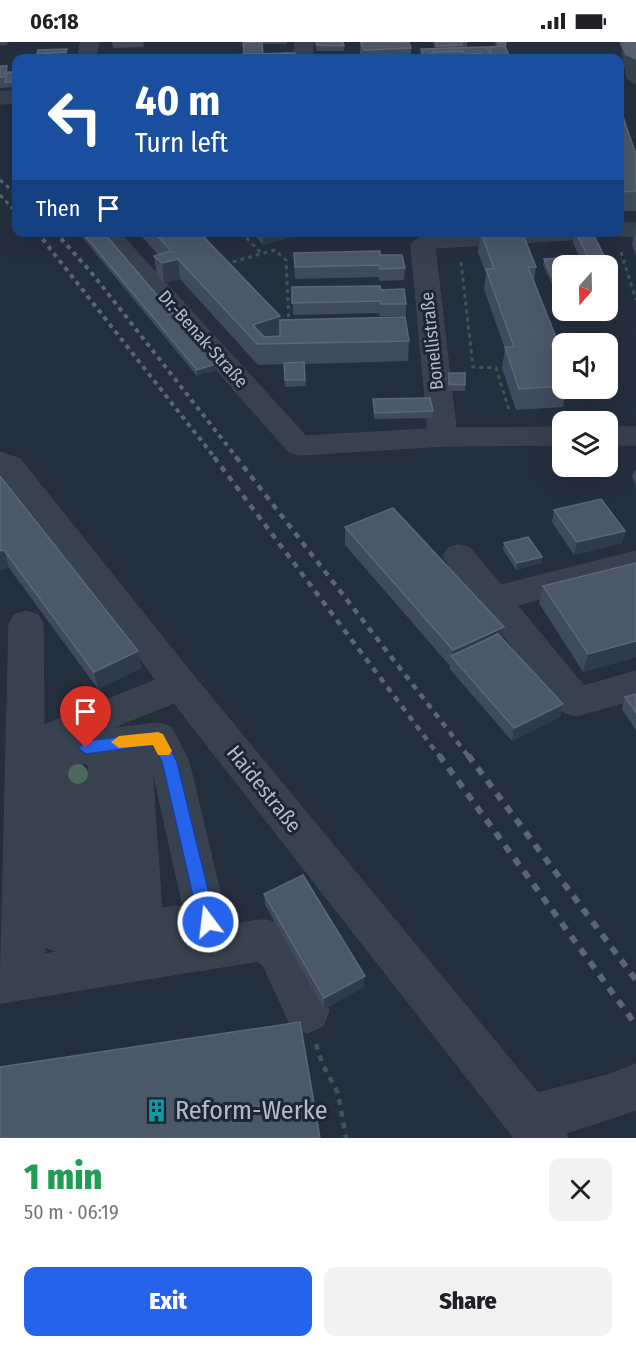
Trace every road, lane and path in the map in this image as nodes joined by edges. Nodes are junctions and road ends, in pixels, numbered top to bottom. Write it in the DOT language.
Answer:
graph roads {
  1 [pos="624,234"];
  2 [pos="111,237"];
  3 [pos="246,237"];
  4 [pos="494,237"];
  5 [pos="458,239"];
  6 [pos="261,254"];
  7 [pos="221,265"];
  8 [pos="636,300"];
  9 [pos="290,334"];
  10 [pos="518,436"];
  11 [pos="552,436"];
  12 [pos="618,436"];
  13 [pos="636,436"];
  14 [pos="443,437"];
  15 [pos="0,460"];
  16 [pos="459,556"];
  17 [pos="636,562"];
  18 [pos="493,599"];
  19 [pos="26,624"];
  20 [pos="636,685"];
  21 [pos="180,686"];
  22 [pos="132,741"];
  23 [pos="69,769"];
  24 [pos="115,934"];
  25 [pos="11,980"];
  26 [pos="308,1011"];
  27 [pos="636,1087"];
  28 [pos="536,1128"];
  29 [pos="346,1138"];
  1 -- 8 [label="path"];
  2 -- 14 [label="street, Dr.-Benak-Straße"];
  3 -- 6 [label="path"];
  4 -- 5 [label="street"];
  5 -- 10 [label="path"];
  5 -- 14 [label="street, Bonellistraße"];
  6 -- 7 [label="path"];
  6 -- 9 [label="path"];
  10 -- 11 [label="street"];
  10 -- 14 [label="street"];
  12 -- 13 [label="street"];
  15 -- 21 [label="street, Haidestraße"];
  16 -- 18 [label="street"];
  17 -- 18 [label="street"];
  18 -- 20 [label="street"];
  19 -- 23 [label="street"];
  21 -- 23 [label="street"];
  21 -- 28 [label="street, Haidestraße"];
  22 -- 23 [label="street"];
  22 -- 24 [label="street"];
  22 -- 24 [label="street"];
  23 -- 24 [label="street"];
  23 -- 25 [label="street"];
  25 -- 26 [label="street"];
  26 -- 29 [label="path"];
  27 -- 28 [label="street"];
}
